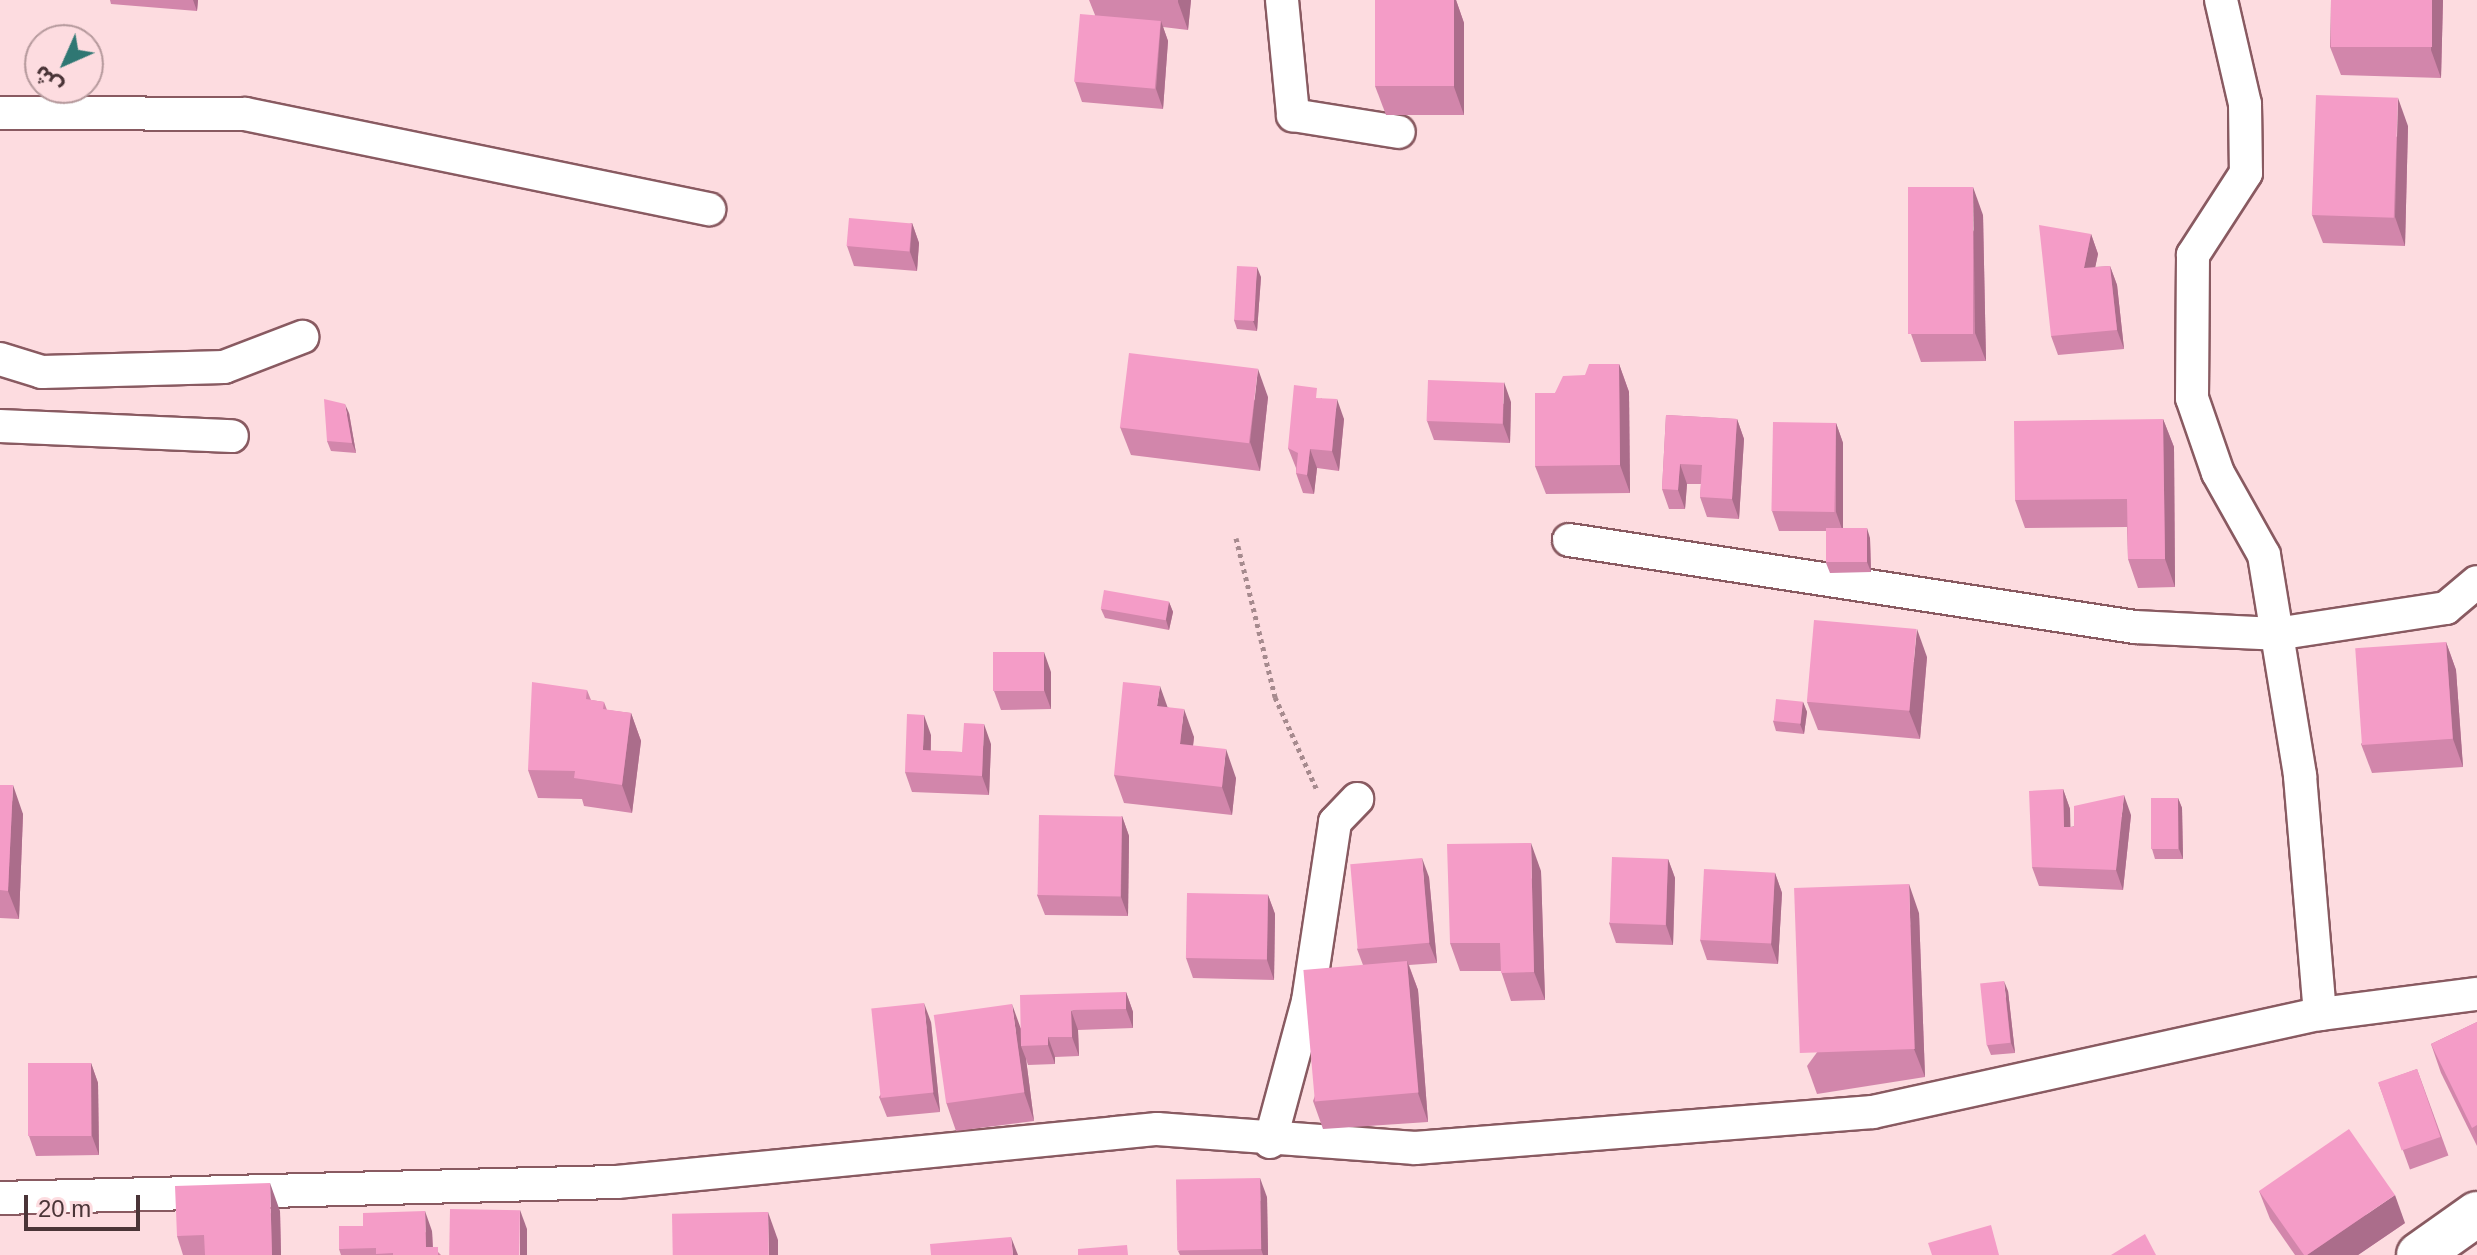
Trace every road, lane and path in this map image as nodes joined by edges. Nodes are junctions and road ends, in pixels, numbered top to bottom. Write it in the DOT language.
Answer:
graph roads {
  1 [pos="1282,0"];
  2 [pos="2221,0"];
  3 [pos="0,113"];
  4 [pos="1399,132"];
  5 [pos="709,209"];
  6 [pos="302,337"];
  7 [pos="0,359"];
  8 [pos="0,426"];
  9 [pos="232,436"];
  10 [pos="1236,538"];
  11 [pos="1569,540"];
  12 [pos="2477,582"];
  13 [pos="2276,634"];
  14 [pos="1357,799"];
  15 [pos="1335,822"];
  16 [pos="2477,994"];
  17 [pos="2320,1014"];
  18 [pos="1270,1142"];
  19 [pos="0,1198"];
  20 [pos="2477,1214"];
  21 [pos="2419,1255"];
  1 -- 4 [label="street"];
  2 -- 13 [label="street"];
  3 -- 5 [label="street"];
  6 -- 7 [label="street"];
  8 -- 9 [label="street"];
  10 -- 15 [label="path"];
  11 -- 13 [label="street"];
  12 -- 13 [label="street"];
  13 -- 17 [label="street"];
  14 -- 15 [label="street"];
  15 -- 18 [label="street"];
  16 -- 17 [label="street"];
  17 -- 18 [label="street"];
  18 -- 19 [label="street"];
  20 -- 21 [label="street"];
}
